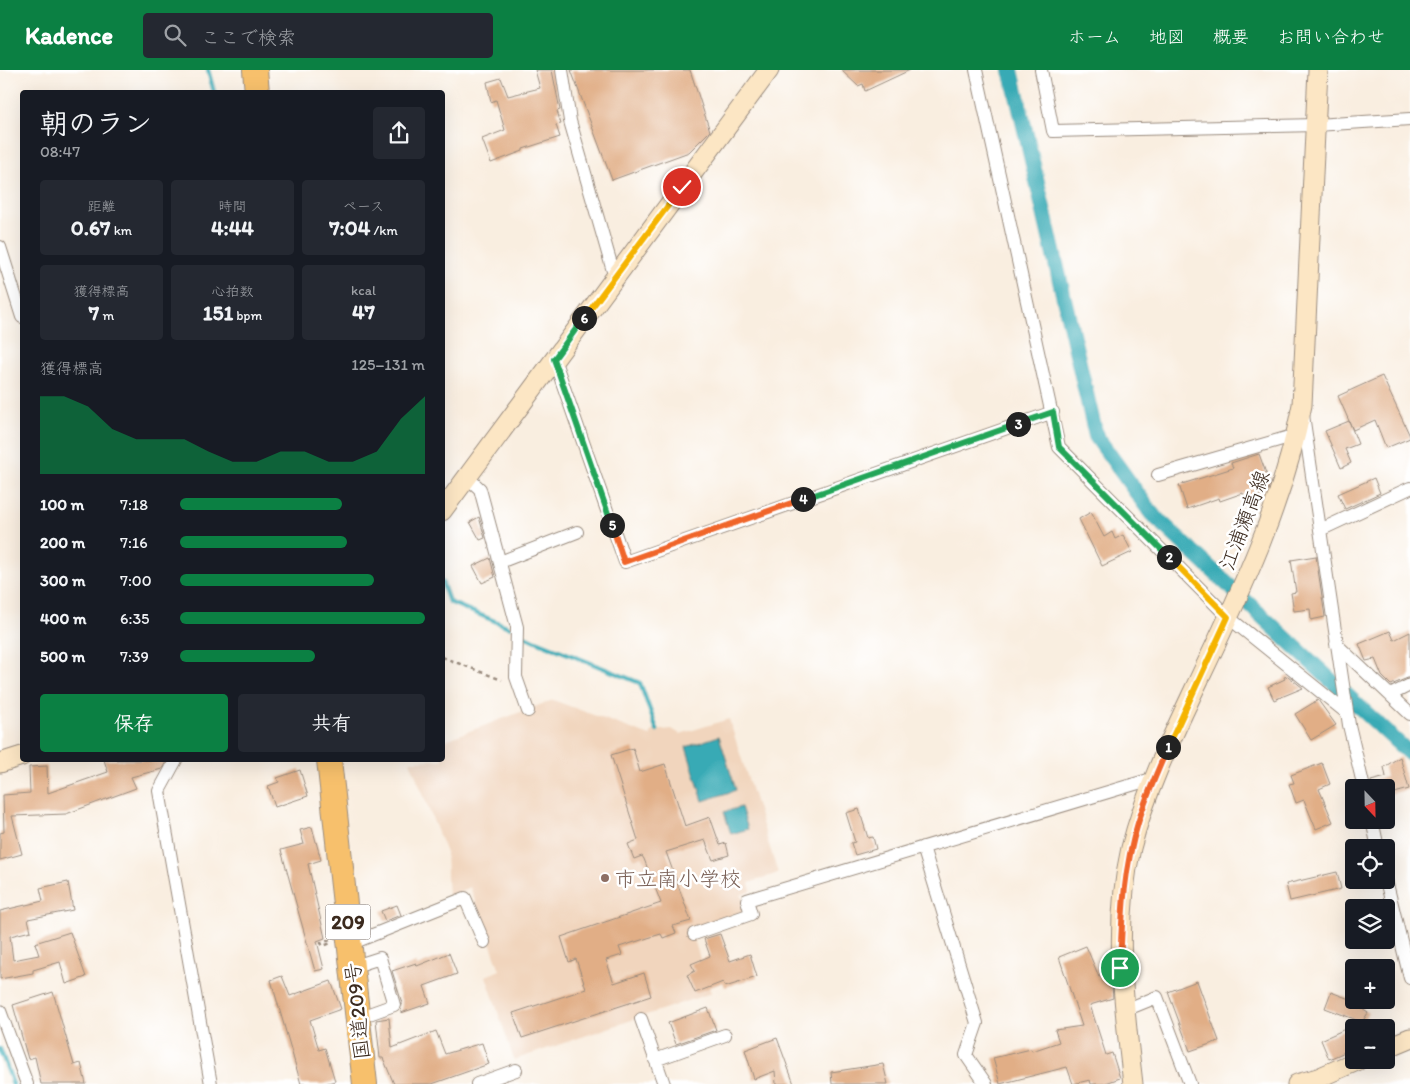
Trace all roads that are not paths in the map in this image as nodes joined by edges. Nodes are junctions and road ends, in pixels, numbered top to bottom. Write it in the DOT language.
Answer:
graph roads {
  1 [pos="255,70"];
  2 [pos="562,70"];
  3 [pos="769,70"];
  4 [pos="976,70"];
  5 [pos="1041,70"];
  6 [pos="1318,70"];
  7 [pos="257,90"];
  8 [pos="1410,119"];
  9 [pos="1316,125"];
  10 [pos="0,247"];
  11 [pos="615,278"];
  12 [pos="20,311"];
  13 [pos="554,359"];
  14 [pos="1302,405"];
  15 [pos="1053,412"];
  16 [pos="1296,435"];
  17 [pos="1158,475"];
  18 [pos="467,477"];
  19 [pos="1410,488"];
  20 [pos="445,507"];
  21 [pos="1320,530"];
  22 [pos="577,532"];
  23 [pos="500,562"];
  24 [pos="1231,612"];
  25 [pos="1336,644"];
  26 [pos="1410,685"];
  27 [pos="1390,695"];
  28 [pos="528,711"];
  29 [pos="1410,714"];
  30 [pos="1348,719"];
  31 [pos="20,757"];
  32 [pos="175,762"];
  33 [pos="329,762"];
  34 [pos="0,763"];
  35 [pos="1155,778"];
  36 [pos="1362,779"];
  37 [pos="923,847"];
  38 [pos="1389,889"];
  39 [pos="694,934"];
  40 [pos="342,941"];
  41 [pos="484,942"];
  42 [pos="1406,948"];
  43 [pos="352,967"];
  44 [pos="1410,978"];
  45 [pos="1125,1010"];
  46 [pos="0,1011"];
  47 [pos="358,1018"];
  48 [pos="640,1019"];
  49 [pos="725,1035"];
  50 [pos="1410,1038"];
  51 [pos="1395,1044"];
  52 [pos="656,1060"];
  53 [pos="1345,1067"];
  54 [pos="516,1070"];
  55 [pos="1318,1081"];
  56 [pos="27,1084"];
  57 [pos="211,1084"];
  58 [pos="365,1084"];
  59 [pos="477,1084"];
  60 [pos="664,1084"];
  61 [pos="986,1084"];
  62 [pos="1133,1084"];
  63 [pos="1190,1084"];
  64 [pos="1297,1084"];
  1 -- 7 [label="highway"];
  2 -- 11 [label="street"];
  3 -- 11 [label="main road"];
  4 -- 15 [label="street"];
  5 -- 9 [label="street"];
  6 -- 9 [label="main road, 江浦瀬高線"];
  8 -- 9 [label="street"];
  9 -- 14 [label="main road, 江浦瀬高線"];
  10 -- 12 [label="street"];
  11 -- 13 [label="main road"];
  13 -- 15 [label="street"];
  13 -- 18 [label="main road"];
  14 -- 16 [label="main road, 江浦瀬高線"];
  14 -- 21 [label="street"];
  15 -- 24 [label="street"];
  16 -- 17 [label="street"];
  16 -- 24 [label="main road, 江浦瀬高線"];
  18 -- 20 [label="main road"];
  18 -- 23 [label="street"];
  19 -- 21 [label="street"];
  21 -- 25 [label="street"];
  22 -- 23 [label="street"];
  23 -- 28 [label="street"];
  24 -- 30 [label="street"];
  24 -- 35 [label="main road, 江浦瀬高線"];
  25 -- 27 [label="street"];
  25 -- 30 [label="street"];
  26 -- 27 [label="street"];
  27 -- 29 [label="street"];
  30 -- 36 [label="street"];
  31 -- 34 [label="main road"];
  32 -- 57 [label="street"];
  33 -- 40 [label="highway, 国道209号 / 209"];
  35 -- 37 [label="street"];
  35 -- 45 [label="main road, 江浦瀬高線"];
  37 -- 39 [label="street"];
  37 -- 61 [label="street"];
  38 -- 42 [label="street"];
  40 -- 41 [label="street"];
  40 -- 43 [label="highway, 国道209号 / 209"];
  42 -- 44 [label="street"];
  43 -- 47 [label="highway, 国道209号 / 209"];
  43 -- 47 [label="street"];
  45 -- 62 [label="main road, 江浦瀬高線"];
  45 -- 63 [label="street"];
  46 -- 56 [label="street"];
  47 -- 58 [label="highway, 国道209号 / 209"];
  48 -- 52 [label="street"];
  49 -- 52 [label="street"];
  50 -- 51 [label="main road"];
  52 -- 60 [label="street"];
  53 -- 55 [label="main road"];
  54 -- 59 [label="street"];
  55 -- 64 [label="main road"];
}
